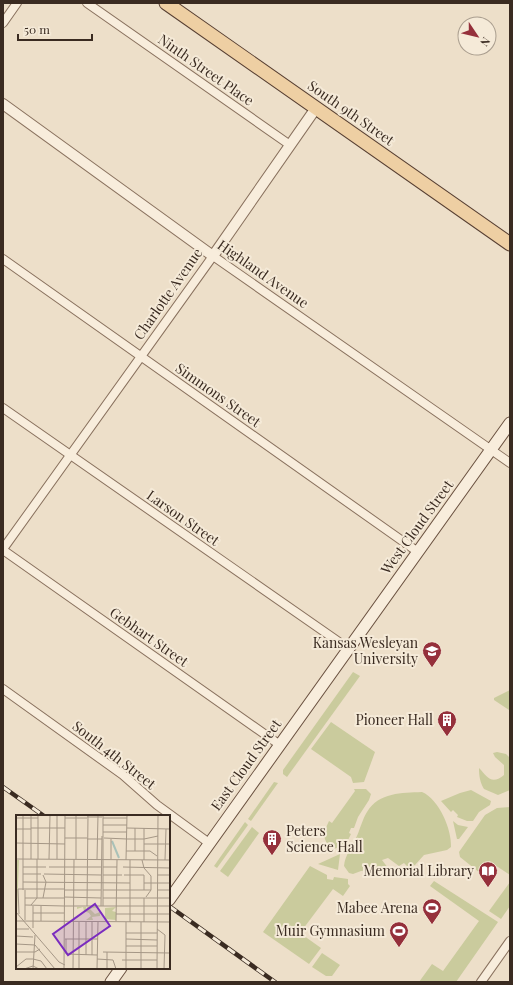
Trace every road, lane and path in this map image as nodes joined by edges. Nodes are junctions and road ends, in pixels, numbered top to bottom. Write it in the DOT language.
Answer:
graph roads {
  1 [pos="17,3"];
  2 [pos="87,3"];
  3 [pos="167,5"];
  4 [pos="3,23"];
  5 [pos="3,104"];
  6 [pos="316,108"];
  7 [pos="290,145"];
  8 [pos="510,244"];
  9 [pos="212,256"];
  10 [pos="3,259"];
  11 [pos="141,357"];
  12 [pos="3,408"];
  13 [pos="510,423"];
  14 [pos="492,450"];
  15 [pos="71,456"];
  16 [pos="510,463"];
  17 [pos="3,549"];
  18 [pos="418,552"];
  19 [pos="349,649"];
  20 [pos="3,689"];
  21 [pos="280,745"];
  22 [pos="170,815"];
  23 [pos="170,815"];
  24 [pos="209,843"];
  25 [pos="170,899"];
  26 [pos="510,941"];
  27 [pos="120,969"];
  28 [pos="111,982"];
  29 [pos="481,982"];
  1 -- 4 [label="street"];
  2 -- 7 [label="street, Ninth Street Place"];
  3 -- 6 [label="main road, South 9th Street"];
  5 -- 9 [label="street, Highland Avenue"];
  6 -- 7 [label="street, Charlotte Avenue"];
  6 -- 8 [label="main road, South 9th Street"];
  7 -- 9 [label="street, Charlotte Avenue"];
  9 -- 11 [label="street, Charlotte Avenue"];
  9 -- 14 [label="street, Highland Avenue"];
  10 -- 11 [label="street, Simmons Street"];
  11 -- 15 [label="street, Charlotte Avenue"];
  11 -- 18 [label="street, Simmons Street"];
  12 -- 15 [label="street, Larson Street"];
  13 -- 14 [label="main road, West Cloud Street"];
  14 -- 16 [label="street, Highland Avenue"];
  14 -- 18 [label="main road, West Cloud Street"];
  15 -- 17 [label="street, Charlotte Avenue"];
  15 -- 19 [label="street, Larson Street"];
  17 -- 21 [label="street, Gebhart Street"];
  18 -- 19 [label="main road, West Cloud Street"];
  19 -- 21 [label="main road, East Cloud Street"];
  20 -- 22 [label="street, South 4th Street"];
  21 -- 24 [label="main road, East Cloud Street"];
  23 -- 24 [label="street, South 4th Street"];
  24 -- 25 [label="main road, East Cloud Street"];
  26 -- 29 [label="street"];
  27 -- 28 [label="main road"];
}
